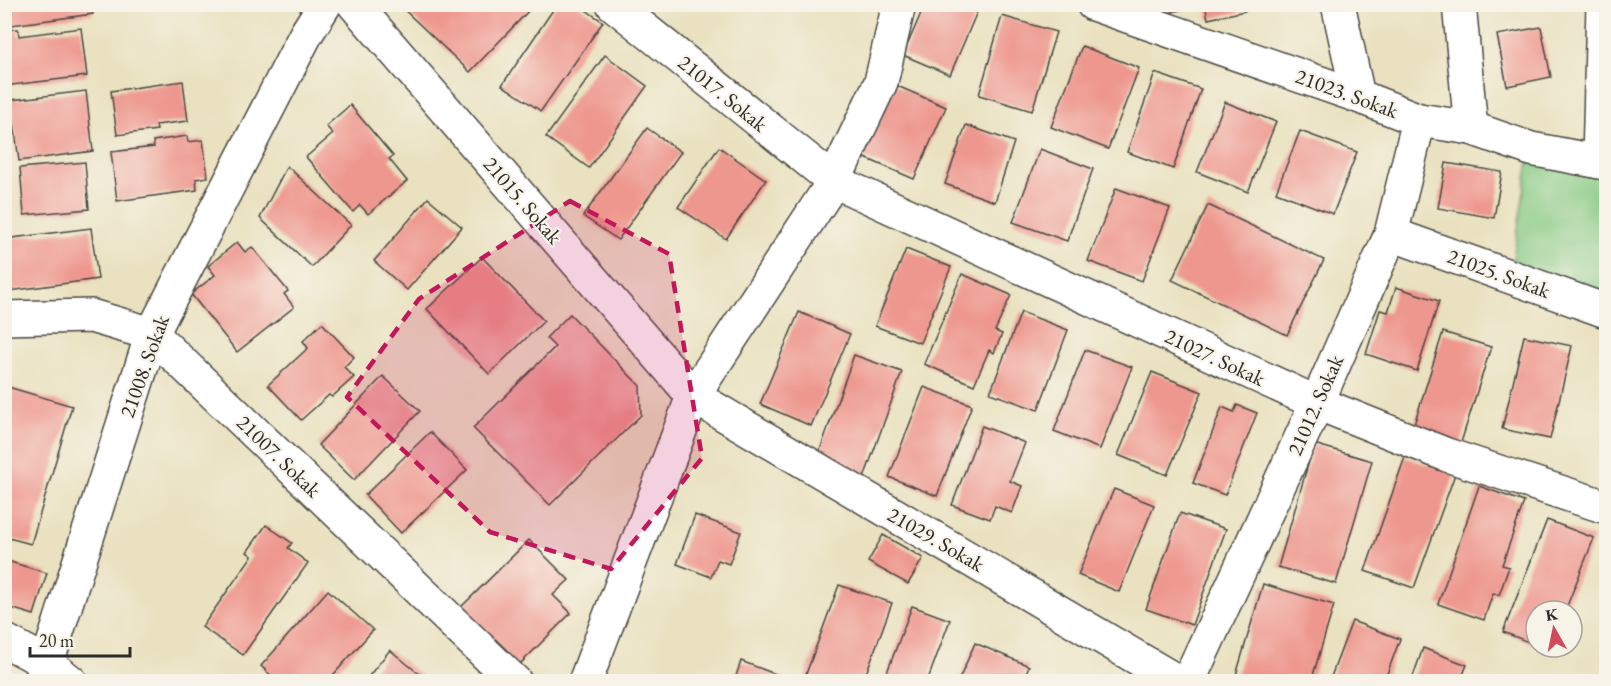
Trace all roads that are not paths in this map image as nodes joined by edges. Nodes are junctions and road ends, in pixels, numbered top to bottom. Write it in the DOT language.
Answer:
graph roads {
  1 [pos="325,4"];
  2 [pos="354,4"];
  3 [pos="613,4"];
  4 [pos="899,4"];
  5 [pos="1093,4"];
  6 [pos="1338,4"];
  7 [pos="1459,4"];
  8 [pos="1603,4"];
  9 [pos="1358,96"];
  10 [pos="1419,120"];
  11 [pos="1471,128"];
  12 [pos="1603,162"];
  13 [pos="834,181"];
  14 [pos="1391,234"];
  15 [pos="1606,311"];
  16 [pos="4,318"];
  17 [pos="152,334"];
  18 [pos="693,396"];
  19 [pos="1317,403"];
  20 [pos="1606,507"];
  21 [pos="4,640"];
  22 [pos="53,675"];
  23 [pos="515,681"];
  24 [pos="585,681"];
  25 [pos="1178,681"];
  26 [pos="1188,681"];
  1 -- 17 [label="street, 21008. Sokak"];
  2 -- 18 [label="street, 21015. Sokak"];
  3 -- 13 [label="street, 21017. Sokak"];
  4 -- 13 [label="street"];
  5 -- 9 [label="street, 21023. Sokak"];
  6 -- 9 [label="street"];
  7 -- 11 [label="street"];
  8 -- 12 [label="street"];
  9 -- 10 [label="street, 21023. Sokak"];
  10 -- 11 [label="street, 21023. Sokak"];
  10 -- 14 [label="street, 21012. Sokak"];
  11 -- 12 [label="street, 21023. Sokak"];
  13 -- 18 [label="street"];
  13 -- 19 [label="street, 21027. Sokak"];
  14 -- 15 [label="street, 21025. Sokak"];
  14 -- 19 [label="street, 21012. Sokak"];
  16 -- 17 [label="street, 21007. Sokak"];
  17 -- 22 [label="street, 21008. Sokak"];
  17 -- 23 [label="street, 21007. Sokak"];
  18 -- 24 [label="street"];
  18 -- 25 [label="street, 21029. Sokak"];
  19 -- 20 [label="street, 21027. Sokak"];
  19 -- 26 [label="street, 21012. Sokak"];
  21 -- 22 [label="street"];
}
